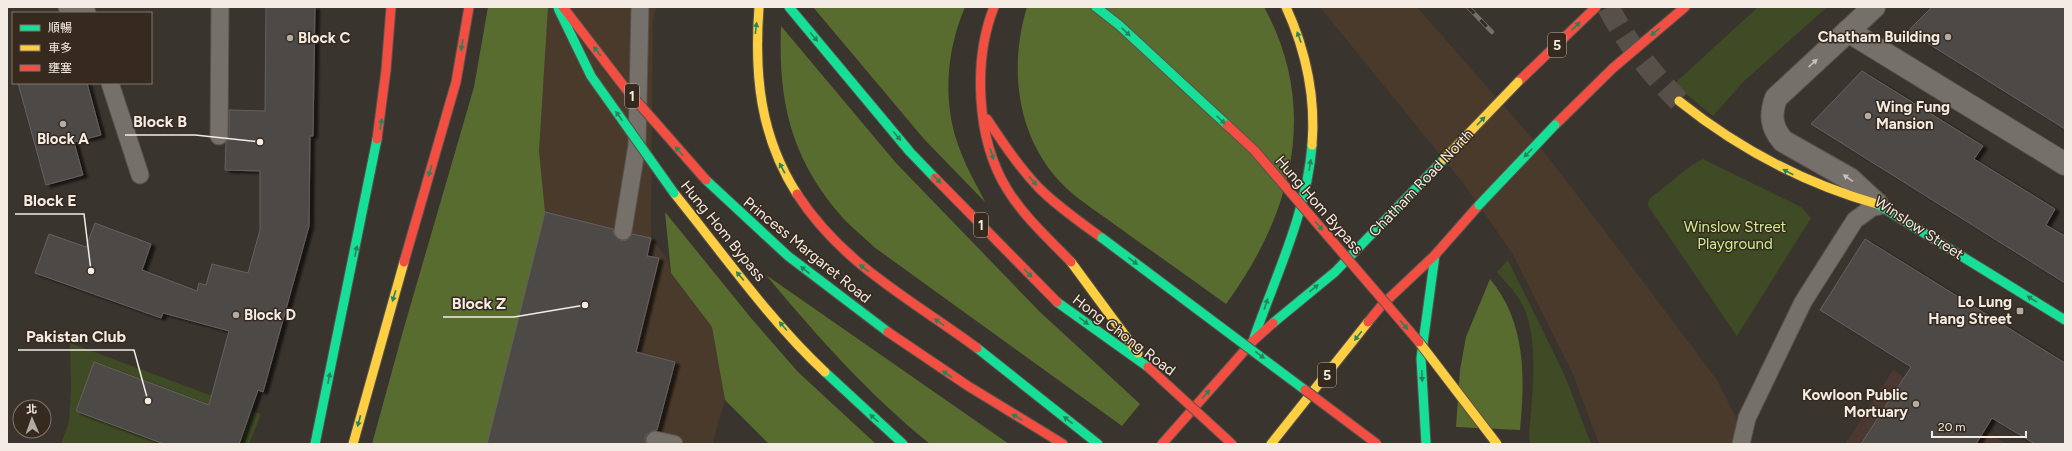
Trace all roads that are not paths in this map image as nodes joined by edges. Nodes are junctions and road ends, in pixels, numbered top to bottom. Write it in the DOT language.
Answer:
graph roads {
  1 [pos="67,7"];
  2 [pos="220,7"];
  3 [pos="391,7"];
  4 [pos="469,7"];
  5 [pos="557,7"];
  6 [pos="563,7"];
  7 [pos="640,7"];
  8 [pos="759,7"];
  9 [pos="789,7"];
  10 [pos="994,7"];
  11 [pos="1096,7"];
  12 [pos="1286,7"];
  13 [pos="1596,7"];
  14 [pos="1685,7"];
  15 [pos="1874,7"];
  16 [pos="90,10"];
  17 [pos="1848,31"];
  18 [pos="110,84"];
  19 [pos="1679,101"];
  20 [pos="985,116"];
  21 [pos="219,136"];
  22 [pos="2065,164"];
  23 [pos="140,175"];
  24 [pos="1877,204"];
  25 [pos="623,231"];
  26 [pos="1435,255"];
  27 [pos="2065,320"];
  28 [pos="1253,341"];
  29 [pos="1148,367"];
  30 [pos="655,440"];
  31 [pos="315,444"];
  32 [pos="353,444"];
  33 [pos="674,444"];
  34 [pos="903,444"];
  35 [pos="1063,444"];
  36 [pos="1098,444"];
  37 [pos="1162,444"];
  38 [pos="1232,444"];
  39 [pos="1270,444"];
  40 [pos="1377,444"];
  41 [pos="1426,444"];
  42 [pos="1497,444"];
  43 [pos="1741,444"];
  1 -- 16 [label="lane"];
  2 -- 21 [label="lane"];
  31 -- 3 [label="main road, one-way"];
  4 -- 32 [label="main road, one-way"];
  34 -- 5 [label="main road, Hung Hom Bypass, one-way, bridge"];
  35 -- 6 [label="main road, Princess Margaret Road / 1, one-way, bridge"];
  7 -- 25 [label="lane"];
  36 -- 8 [label="main road, one-way"];
  9 -- 29 [label="main road, Hong Chong Road / 1, one-way"];
  10 -- 20 [label="main road"];
  11 -- 42 [label="main road, Hung Hom Bypass, one-way, bridge"];
  28 -- 12 [label="main road, one-way"];
  28 -- 13 [label="main road, Chatham Road North / 5, one-way, bridge"];
  14 -- 26 [label="main road, 5, one-way, bridge"];
  15 -- 17 [label="street"];
  17 -- 22 [label="street"];
  24 -- 17 [label="street, Winslow Street, one-way"];
  18 -- 23 [label="lane"];
  24 -- 19 [label="main road, one-way"];
  20 -- 29 [label="main road, one-way"];
  20 -- 40 [label="main road, one-way, bridge"];
  27 -- 24 [label="main road, Winslow Street, one-way"];
  24 -- 43 [label="lane"];
  26 -- 39 [label="main road, 5, one-way"];
  26 -- 41 [label="main road, one-way"];
  37 -- 28 [label="main road, Chatham Road North / 5, one-way"];
  29 -- 38 [label="main road, Hong Chong Road / 1, bridge"];
  30 -- 33 [label="lane"];
}
